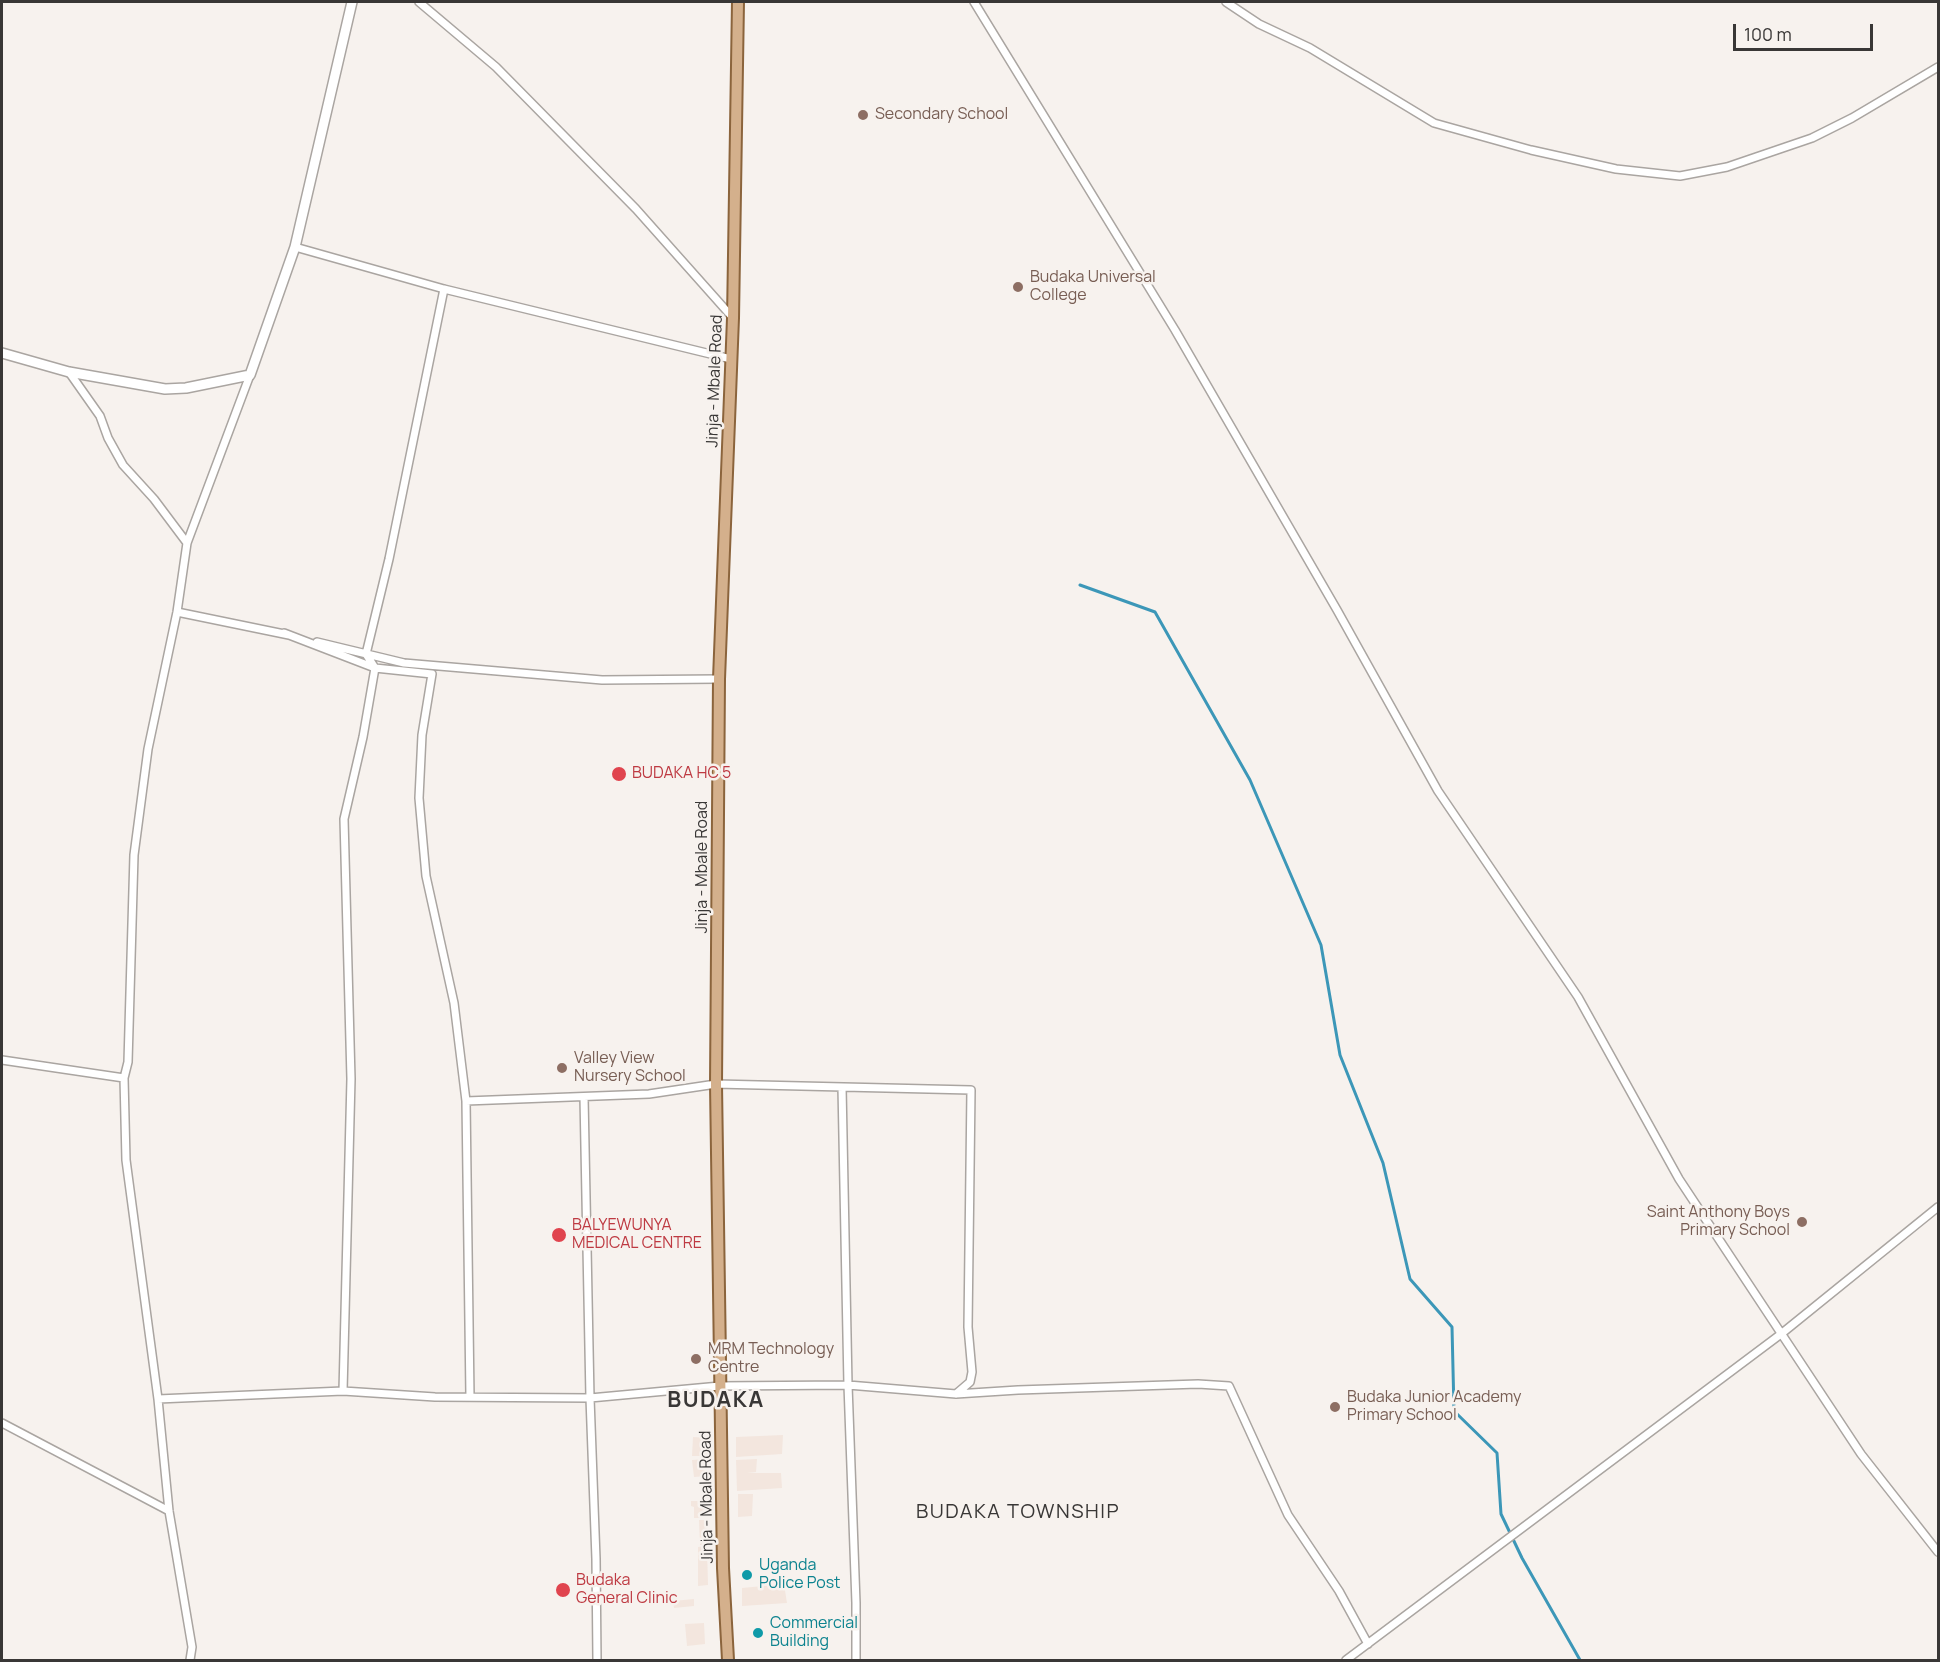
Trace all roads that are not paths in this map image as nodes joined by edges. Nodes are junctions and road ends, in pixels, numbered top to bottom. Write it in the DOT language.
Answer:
graph roads {
  1 [pos="352,2"];
  2 [pos="419,2"];
  3 [pos="738,2"];
  4 [pos="974,2"];
  5 [pos="1226,2"];
  6 [pos="1938,67"];
  7 [pos="295,247"];
  8 [pos="444,290"];
  9 [pos="733,318"];
  10 [pos="2,354"];
  11 [pos="731,359"];
  12 [pos="69,372"];
  13 [pos="250,375"];
  14 [pos="186,543"];
  15 [pos="177,612"];
  16 [pos="284,633"];
  17 [pos="366,654"];
  18 [pos="375,668"];
  19 [pos="719,679"];
  20 [pos="2,1060"];
  21 [pos="124,1078"];
  22 [pos="716,1084"];
  23 [pos="842,1087"];
  24 [pos="584,1097"];
  25 [pos="466,1101"];
  26 [pos="1938,1207"];
  27 [pos="1781,1334"];
  28 [pos="848,1385"];
  29 [pos="720,1386"];
  30 [pos="343,1391"];
  31 [pos="956,1394"];
  32 [pos="470,1397"];
  33 [pos="590,1398"];
  34 [pos="158,1399"];
  35 [pos="2,1424"];
  36 [pos="169,1510"];
  37 [pos="1938,1552"];
  38 [pos="1368,1644"];
  39 [pos="190,1660"];
  40 [pos="597,1660"];
  41 [pos="728,1660"];
  42 [pos="856,1660"];
  43 [pos="1346,1660"];
  1 -- 7 [label="street"];
  2 -- 9 [label="street"];
  3 -- 9 [label="main road, Jinja - Mbale Road"];
  4 -- 27 [label="street"];
  5 -- 6 [label="street"];
  7 -- 8 [label="street"];
  7 -- 13 [label="street"];
  8 -- 11 [label="street"];
  8 -- 17 [label="street"];
  9 -- 11 [label="main road, Jinja - Mbale Road"];
  10 -- 12 [label="street"];
  11 -- 19 [label="main road, Jinja - Mbale Road"];
  12 -- 13 [label="street"];
  12 -- 14 [label="street"];
  13 -- 14 [label="street"];
  14 -- 15 [label="street"];
  15 -- 16 [label="street"];
  15 -- 21 [label="street"];
  16 -- 17 [label="street"];
  16 -- 18 [label="street"];
  17 -- 18 [label="street"];
  17 -- 19 [label="street"];
  18 -- 25 [label="street"];
  18 -- 30 [label="street"];
  19 -- 22 [label="main road, Jinja - Mbale Road"];
  20 -- 21 [label="street"];
  21 -- 34 [label="street"];
  22 -- 23 [label="street"];
  22 -- 24 [label="street"];
  22 -- 29 [label="main road, Jinja - Mbale Road"];
  23 -- 28 [label="street"];
  23 -- 31 [label="street"];
  24 -- 25 [label="street"];
  24 -- 33 [label="street"];
  25 -- 32 [label="street"];
  26 -- 27 [label="street"];
  27 -- 37 [label="street"];
  27 -- 38 [label="street"];
  28 -- 29 [label="street"];
  28 -- 31 [label="street"];
  28 -- 42 [label="street"];
  29 -- 33 [label="street"];
  29 -- 41 [label="main road, Jinja - Mbale Road"];
  30 -- 32 [label="street"];
  30 -- 34 [label="street"];
  31 -- 38 [label="street"];
  32 -- 33 [label="street"];
  33 -- 40 [label="street"];
  34 -- 36 [label="street"];
  35 -- 36 [label="street"];
  36 -- 39 [label="street"];
  38 -- 43 [label="street"];
}
